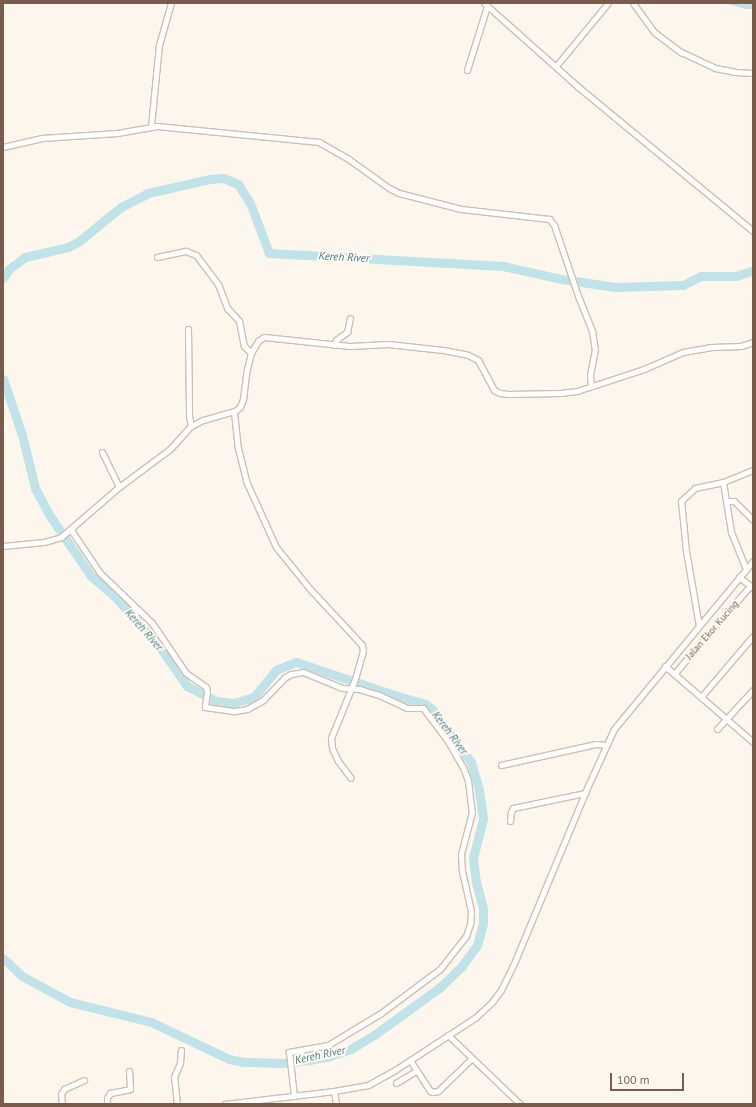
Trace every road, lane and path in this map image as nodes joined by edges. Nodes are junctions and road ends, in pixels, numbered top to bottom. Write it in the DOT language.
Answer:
graph roads {
  1 [pos="171,3"];
  2 [pos="608,3"];
  3 [pos="632,3"];
  4 [pos="485,4"];
  5 [pos="556,66"];
  6 [pos="467,70"];
  7 [pos="753,73"];
  8 [pos="151,126"];
  9 [pos="3,147"];
  10 [pos="753,231"];
  11 [pos="157,257"];
  12 [pos="350,318"];
  13 [pos="188,329"];
  14 [pos="753,342"];
  15 [pos="334,345"];
  16 [pos="251,353"];
  17 [pos="591,386"];
  18 [pos="234,412"];
  19 [pos="191,426"];
  20 [pos="102,452"];
  21 [pos="753,470"];
  22 [pos="723,482"];
  23 [pos="119,487"];
  24 [pos="727,501"];
  25 [pos="753,520"];
  26 [pos="69,531"];
  27 [pos="3,546"];
  28 [pos="753,561"];
  29 [pos="746,569"];
  30 [pos="739,577"];
  31 [pos="752,587"];
  32 [pos="699,626"];
  33 [pos="753,636"];
  34 [pos="665,666"];
  35 [pos="674,674"];
  36 [pos="352,687"];
  37 [pos="752,694"];
  38 [pos="701,697"];
  39 [pos="727,719"];
  40 [pos="717,729"];
  41 [pos="753,742"];
  42 [pos="606,745"];
  43 [pos="501,765"];
  44 [pos="350,778"];
  45 [pos="585,793"];
  46 [pos="510,821"];
  47 [pos="448,1035"];
  48 [pos="181,1050"];
  49 [pos="471,1059"];
  50 [pos="410,1060"];
  51 [pos="129,1071"];
  52 [pos="416,1071"];
  53 [pos="84,1080"];
  54 [pos="396,1083"];
  55 [pos="334,1091"];
  56 [pos="294,1096"];
  57 [pos="62,1104"];
  58 [pos="107,1104"];
  59 [pos="177,1104"];
  60 [pos="225,1104"];
  61 [pos="228,1104"];
  62 [pos="336,1104"];
  63 [pos="520,1104"];
  1 -- 8 [label="street"];
  2 -- 5 [label="street"];
  3 -- 7 [label="street"];
  4 -- 5 [label="street"];
  4 -- 6 [label="street"];
  5 -- 10 [label="street"];
  8 -- 9 [label="street"];
  8 -- 17 [label="street"];
  11 -- 16 [label="street"];
  12 -- 15 [label="street"];
  13 -- 19 [label="street"];
  14 -- 17 [label="street"];
  15 -- 16 [label="street"];
  15 -- 17 [label="street"];
  16 -- 18 [label="street"];
  18 -- 19 [label="street"];
  18 -- 36 [label="street"];
  19 -- 23 [label="street"];
  20 -- 23 [label="street"];
  21 -- 22 [label="street"];
  22 -- 24 [label="street"];
  22 -- 32 [label="street"];
  23 -- 26 [label="street"];
  24 -- 25 [label="street"];
  24 -- 29 [label="street"];
  26 -- 27 [label="street"];
  26 -- 36 [label="street"];
  28 -- 29 [label="street"];
  29 -- 30 [label="street"];
  30 -- 31 [label="street"];
  30 -- 32 [label="street"];
  31 -- 35 [label="street, Jalan Ekor Kucing"];
  32 -- 34 [label="street"];
  33 -- 38 [label="street"];
  34 -- 35 [label="street"];
  34 -- 42 [label="street"];
  35 -- 38 [label="street"];
  36 -- 44 [label="street"];
  36 -- 56 [label="street"];
  37 -- 39 [label="street"];
  38 -- 39 [label="street"];
  39 -- 40 [label="street"];
  39 -- 41 [label="street"];
  42 -- 43 [label="street"];
  42 -- 45 [label="street"];
  45 -- 46 [label="street"];
  45 -- 47 [label="street"];
  47 -- 49 [label="street"];
  47 -- 50 [label="street"];
  48 -- 59 [label="street"];
  49 -- 52 [label="street"];
  49 -- 63 [label="street"];
  50 -- 52 [label="street"];
  50 -- 55 [label="street"];
  51 -- 58 [label="street"];
  52 -- 54 [label="street"];
  53 -- 57 [label="street"];
  55 -- 56 [label="street"];
  55 -- 62 [label="street"];
  56 -- 61 [label="street"];
  60 -- 61 [label="street"];
}
